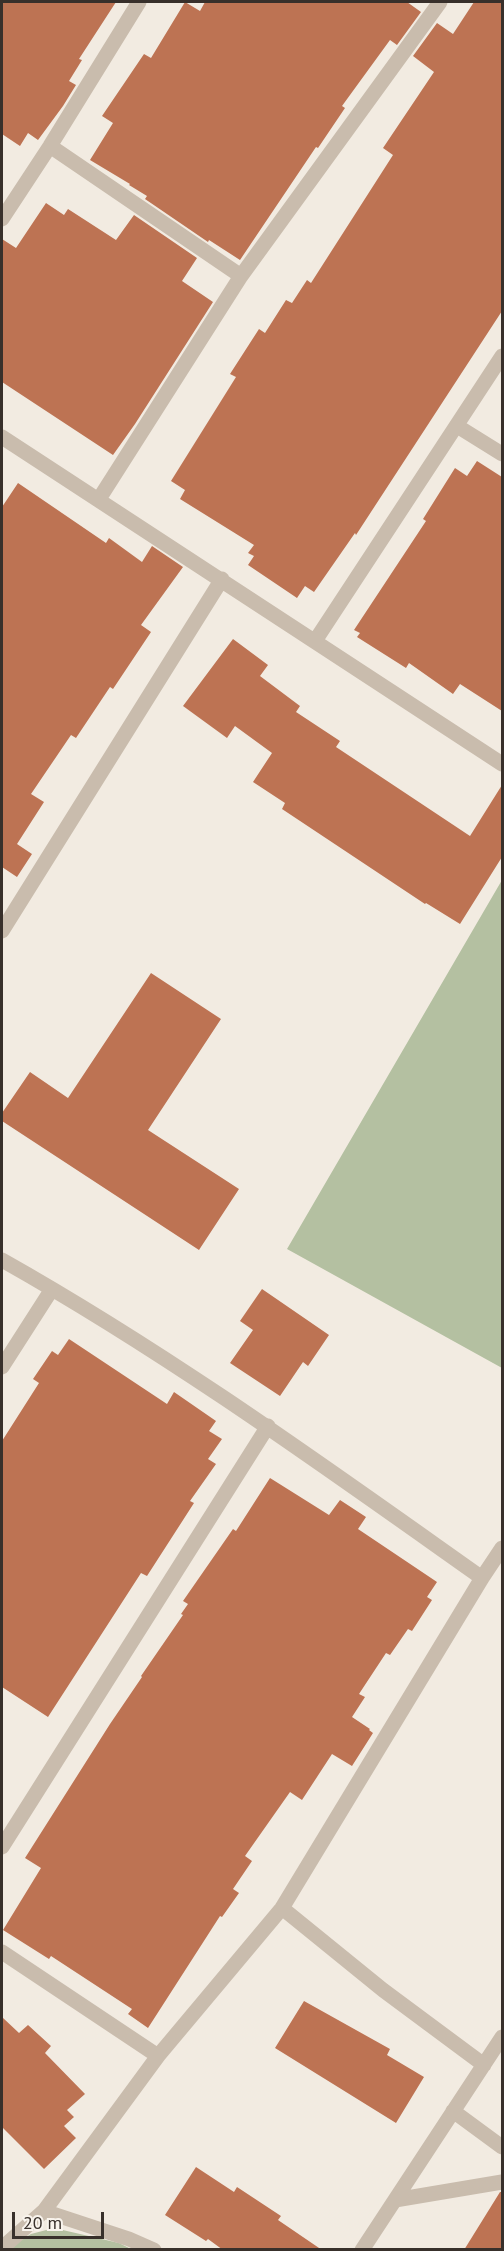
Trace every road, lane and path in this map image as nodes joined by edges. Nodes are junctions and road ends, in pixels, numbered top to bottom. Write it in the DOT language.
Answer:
graph roads {
  1 [pos="139,2"];
  2 [pos="441,2"];
  3 [pos="50,146"];
  4 [pos="2,219"];
  5 [pos="241,276"];
  6 [pos="502,356"];
  7 [pos="457,426"];
  8 [pos="2,437"];
  9 [pos="502,454"];
  10 [pos="99,499"];
  11 [pos="222,579"];
  12 [pos="315,641"];
  13 [pos="502,764"];
  14 [pos="7,911"];
  15 [pos="2,931"];
  16 [pos="2,1260"];
  17 [pos="52,1288"];
  18 [pos="2,1367"];
  19 [pos="268,1426"];
  20 [pos="502,1548"];
  21 [pos="482,1578"];
  22 [pos="2,1847"];
  23 [pos="282,1908"];
  24 [pos="2,1952"];
  25 [pos="502,2037"];
  26 [pos="158,2056"];
  27 [pos="484,2065"];
  28 [pos="453,2111"];
  29 [pos="502,2147"];
  30 [pos="502,2181"];
  31 [pos="395,2200"];
  32 [pos="44,2211"];
  33 [pos="2,2248"];
  34 [pos="154,2250"];
  35 [pos="362,2250"];
  1 -- 3 [label="street"];
  2 -- 5 [label="street"];
  3 -- 4 [label="street"];
  3 -- 5 [label="street"];
  5 -- 10 [label="street"];
  6 -- 7 [label="street"];
  7 -- 9 [label="street"];
  7 -- 12 [label="street"];
  8 -- 10 [label="street"];
  10 -- 11 [label="street"];
  11 -- 12 [label="street"];
  11 -- 14 [label="street"];
  12 -- 13 [label="street"];
  14 -- 15 [label="street"];
  16 -- 17 [label="street"];
  17 -- 18 [label="street"];
  17 -- 19 [label="street"];
  19 -- 21 [label="street"];
  19 -- 22 [label="street"];
  20 -- 21 [label="street"];
  21 -- 23 [label="street"];
  23 -- 26 [label="street"];
  23 -- 27 [label="street"];
  24 -- 26 [label="street"];
  25 -- 27 [label="street"];
  26 -- 32 [label="street"];
  27 -- 28 [label="street"];
  28 -- 29 [label="street"];
  28 -- 31 [label="street"];
  30 -- 31 [label="street"];
  31 -- 35 [label="street"];
  32 -- 33 [label="street"];
  32 -- 34 [label="street"];
}
